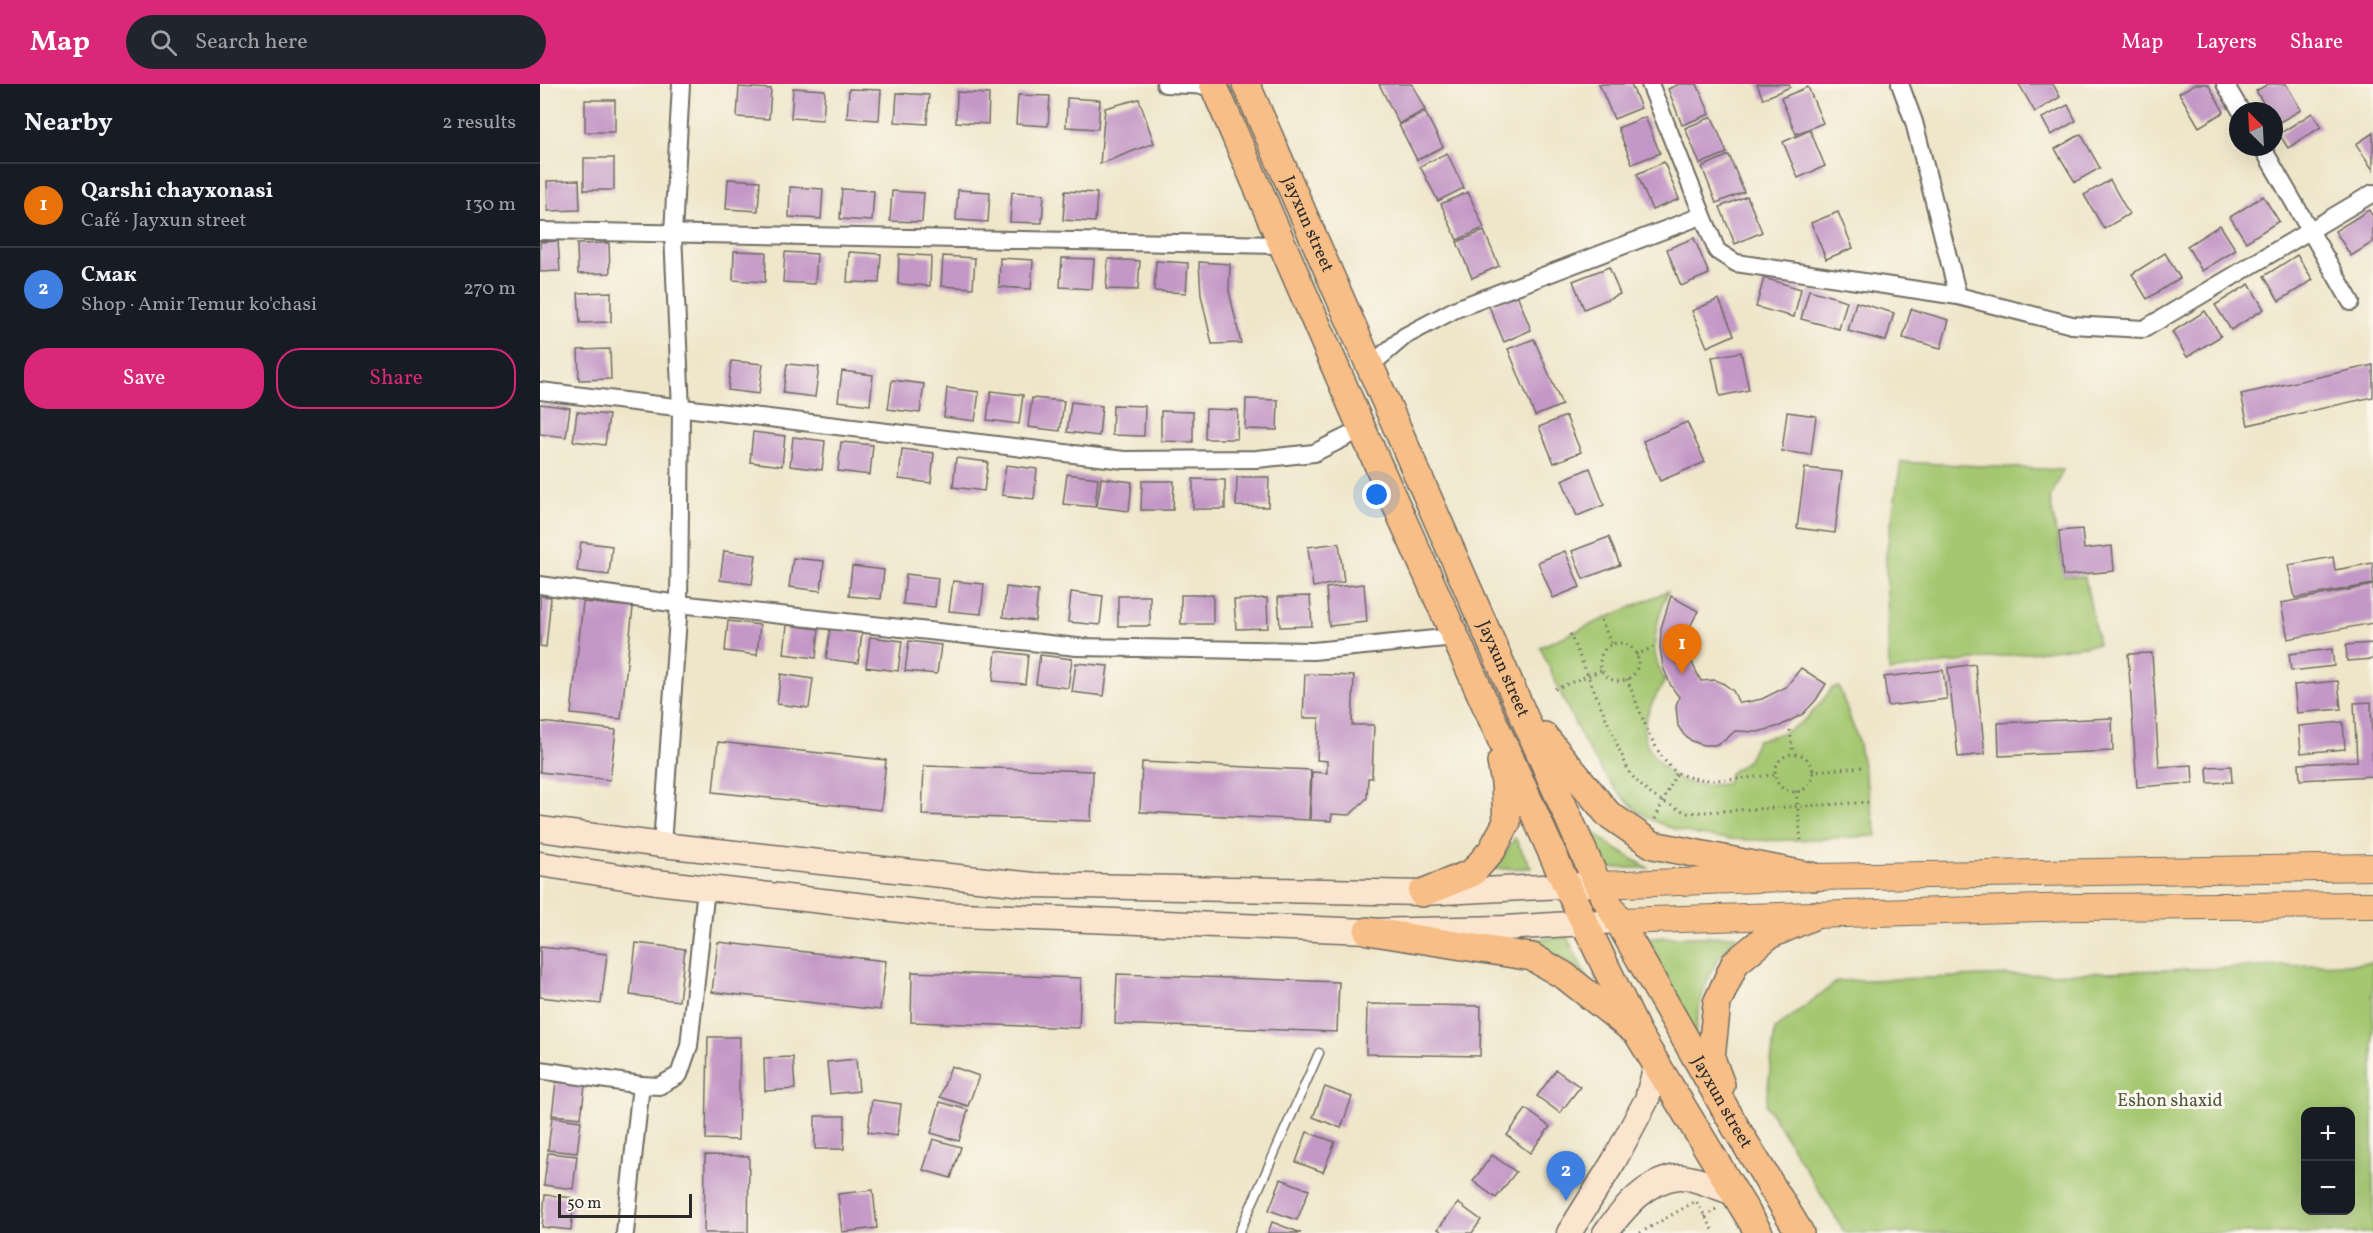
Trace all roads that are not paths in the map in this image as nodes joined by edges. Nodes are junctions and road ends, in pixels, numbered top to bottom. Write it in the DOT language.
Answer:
graph roads {
  1 [pos="681,84"];
  2 [pos="1165,84"];
  3 [pos="1246,84"];
  4 [pos="1650,84"];
  5 [pos="1900,84"];
  6 [pos="2225,84"];
  7 [pos="1213,85"];
  8 [pos="2236,102"];
  9 [pos="2267,156"];
  10 [pos="2373,194"];
  11 [pos="1701,216"];
  12 [pos="2310,230"];
  13 [pos="540,231"];
  14 [pos="673,234"];
  15 [pos="1281,245"];
  16 [pos="1958,296"];
  17 [pos="2351,302"];
  18 [pos="1371,364"];
  19 [pos="540,391"];
  20 [pos="681,409"];
  21 [pos="1362,429"];
  22 [pos="540,585"];
  23 [pos="679,604"];
  24 [pos="1455,638"];
  25 [pos="1522,708"];
  26 [pos="1492,719"];
  27 [pos="540,829"];
  28 [pos="662,845"];
  29 [pos="540,864"];
  30 [pos="2373,867"];
  31 [pos="1815,878"];
  32 [pos="1566,884"];
  33 [pos="1598,885"];
  34 [pos="706,888"];
  35 [pos="1422,893"];
  36 [pos="2373,905"];
  37 [pos="1815,915"];
  38 [pos="1618,921"];
  39 [pos="1586,923"];
  40 [pos="1368,931"];
  41 [pos="1638,1034"];
  42 [pos="1319,1053"];
  43 [pos="1656,1066"];
  44 [pos="540,1070"];
  45 [pos="641,1085"];
  46 [pos="1736,1128"];
  47 [pos="1726,1201"];
  48 [pos="625,1233"];
  49 [pos="1239,1233"];
  50 [pos="1569,1233"];
  51 [pos="1605,1233"];
  52 [pos="1759,1233"];
  53 [pos="1800,1233"];
  1 -- 14 [label="street"];
  2 -- 7 [label="street"];
  3 -- 18 [label="highway, Jayxun street"];
  4 -- 11 [label="street"];
  5 -- 16 [label="street"];
  6 -- 8 [label="street"];
  7 -- 15 [label="highway, Jayxun street"];
  9 -- 12 [label="street"];
  10 -- 12 [label="street"];
  11 -- 16 [label="street"];
  11 -- 18 [label="street"];
  12 -- 16 [label="street"];
  12 -- 17 [label="street"];
  13 -- 14 [label="street"];
  14 -- 15 [label="street"];
  14 -- 20 [label="street"];
  15 -- 21 [label="highway, Jayxun street"];
  18 -- 25 [label="highway, Jayxun street"];
  19 -- 20 [label="street"];
  20 -- 21 [label="street"];
  20 -- 23 [label="street"];
  21 -- 24 [label="highway, Jayxun street"];
  22 -- 23 [label="street"];
  23 -- 24 [label="street"];
  23 -- 28 [label="street"];
  24 -- 26 [label="highway, Jayxun street"];
  25 -- 31 [label="highway"];
  25 -- 33 [label="highway, Jayxun street"];
  26 -- 32 [label="highway, Jayxun street"];
  26 -- 35 [label="highway"];
  27 -- 28 [label="main road"];
  28 -- 35 [label="main road"];
  29 -- 34 [label="main road"];
  30 -- 31 [label="main road"];
  31 -- 33 [label="main road"];
  32 -- 33 [label="main road"];
  32 -- 35 [label="main road"];
  32 -- 39 [label="highway, Jayxun street"];
  33 -- 38 [label="highway, Jayxun street"];
  34 -- 40 [label="main road"];
  34 -- 45 [label="street"];
  36 -- 37 [label="main road"];
  37 -- 38 [label="main road"];
  37 -- 46 [label="highway"];
  38 -- 39 [label="main road"];
  38 -- 46 [label="highway, Jayxun street"];
  39 -- 40 [label="main road"];
  39 -- 41 [label="highway, Jayxun street"];
  40 -- 41 [label="highway"];
  41 -- 43 [label="highway, Jayxun street"];
  42 -- 49 [label="lane"];
  43 -- 47 [label="highway, Jayxun street"];
  43 -- 50 [label="main road"];
  44 -- 45 [label="street"];
  45 -- 48 [label="street"];
  46 -- 53 [label="highway, Jayxun street"];
  47 -- 51 [label="main road"];
  47 -- 52 [label="highway, Jayxun street"];
}
